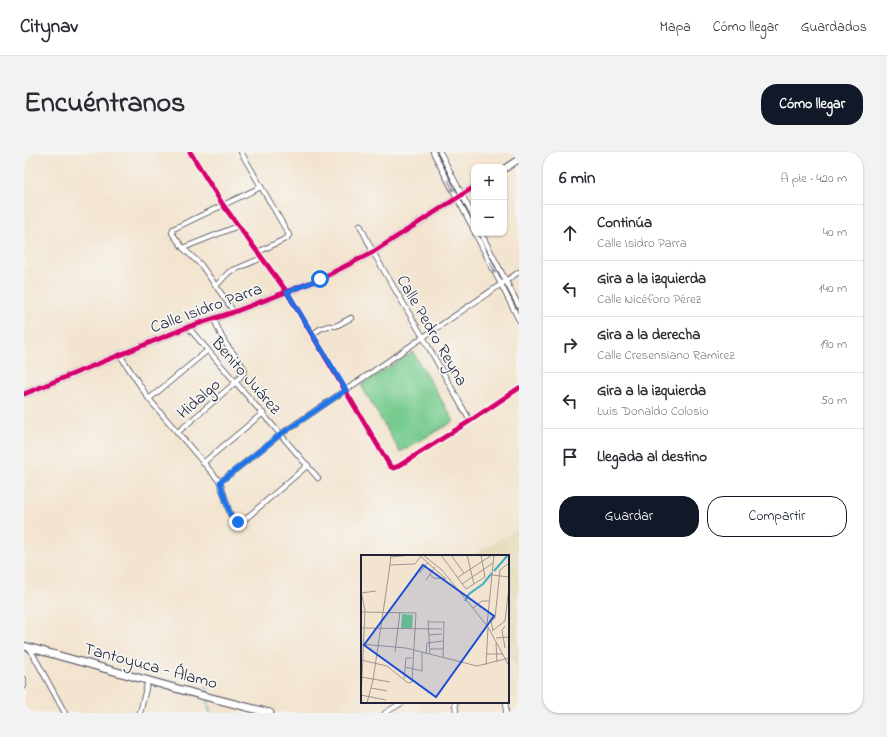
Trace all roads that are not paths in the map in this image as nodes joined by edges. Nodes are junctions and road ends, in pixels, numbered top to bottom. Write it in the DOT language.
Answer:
graph roads {
  1 [pos="190,152"];
  2 [pos="241,152"];
  3 [pos="433,152"];
  4 [pos="440,152"];
  5 [pos="519,159"];
  6 [pos="507,167"];
  7 [pos="261,187"];
  8 [pos="471,189"];
  9 [pos="460,196"];
  10 [pos="223,205"];
  11 [pos="471,213"];
  12 [pos="471,222"];
  13 [pos="360,225"];
  14 [pos="238,226"];
  15 [pos="477,236"];
  16 [pos="483,236"];
  17 [pos="183,248"];
  18 [pos="258,252"];
  19 [pos="373,252"];
  20 [pos="262,258"];
  21 [pos="519,272"];
  22 [pos="506,282"];
  23 [pos="501,285"];
  24 [pos="216,286"];
  25 [pos="287,292"];
  26 [pos="519,306"];
  27 [pos="234,312"];
  28 [pos="214,318"];
  29 [pos="351,318"];
  30 [pos="519,320"];
  31 [pos="188,327"];
  32 [pos="312,334"];
  33 [pos="423,337"];
  34 [pos="208,350"];
  35 [pos="120,355"];
  36 [pos="236,382"];
  37 [pos="519,388"];
  38 [pos="346,390"];
  39 [pos="24,394"];
  40 [pos="149,399"];
  41 [pos="263,414"];
  42 [pos="470,421"];
  43 [pos="177,433"];
  44 [pos="281,434"];
  45 [pos="203,463"];
  46 [pos="308,465"];
  47 [pos="318,478"];
  48 [pos="220,482"];
  49 [pos="27,647"];
  50 [pos="24,679"];
  51 [pos="148,680"];
  52 [pos="24,686"];
  53 [pos="401,703"];
  54 [pos="455,703"];
  55 [pos="65,713"];
  56 [pos="140,713"];
  57 [pos="270,713"];
  58 [pos="385,713"];
  59 [pos="456,713"];
  1 -- 10 [label="street"];
  2 -- 7 [label="street"];
  3 -- 9 [label="street, one-way"];
  4 -- 9 [label="street"];
  5 -- 6 [label="street"];
  7 -- 10 [label="street"];
  7 -- 18 [label="street"];
  8 -- 9 [label="street, Calle Isidro Parra"];
  9 -- 11 [label="street"];
  9 -- 12 [label="street"];
  9 -- 19 [label="street, Calle Isidro Parra"];
  10 -- 14 [label="street"];
  10 -- 17 [label="street"];
  13 -- 19 [label="street, Calle Pedro Reyna"];
  14 -- 17 [label="street"];
  14 -- 18 [label="street"];
  15 -- 23 [label="street, one-way"];
  16 -- 22 [label="street"];
  17 -- 24 [label="street"];
  18 -- 20 [label="street"];
  19 -- 25 [label="street, Calle Isidro Parra"];
  19 -- 33 [label="street, Calle Pedro Reyna"];
  20 -- 24 [label="street"];
  20 -- 25 [label="street"];
  21 -- 22 [label="street"];
  22 -- 23 [label="street"];
  22 -- 26 [label="street"];
  23 -- 30 [label="street"];
  23 -- 33 [label="street"];
  24 -- 27 [label="street"];
  25 -- 27 [label="street, Calle Isidro Parra"];
  25 -- 32 [label="street"];
  27 -- 28 [label="street, Calle Isidro Parra"];
  28 -- 31 [label="street, Calle Isidro Parra"];
  28 -- 36 [label="street"];
  29 -- 32 [label="street"];
  31 -- 34 [label="street, Benito Juárez"];
  31 -- 35 [label="street, Calle Isidro Parra"];
  32 -- 38 [label="street"];
  33 -- 38 [label="street"];
  33 -- 42 [label="street, Calle Pedro Reyna"];
  34 -- 36 [label="street, Benito Juárez"];
  34 -- 40 [label="street"];
  35 -- 39 [label="street, Calle Isidro Parra"];
  35 -- 40 [label="street"];
  36 -- 41 [label="street, Benito Juárez"];
  36 -- 43 [label="street, Hidalgo"];
  37 -- 42 [label="street"];
  38 -- 42 [label="street"];
  38 -- 44 [label="street"];
  40 -- 43 [label="street"];
  41 -- 44 [label="street, Benito Juárez"];
  41 -- 45 [label="street"];
  43 -- 45 [label="street"];
  44 -- 46 [label="street, Benito Juárez"];
  44 -- 48 [label="street"];
  45 -- 48 [label="street"];
  46 -- 47 [label="street, Benito Juárez"];
  46 -- 48 [label="street"];
  49 -- 51 [label="main road, Tantoyuca - Álamo"];
  49 -- 55 [label="street"];
  50 -- 52 [label="street"];
  51 -- 56 [label="street"];
  51 -- 57 [label="main road, Tantoyuca - Álamo"];
  53 -- 58 [label="street"];
  54 -- 59 [label="street"];
}
